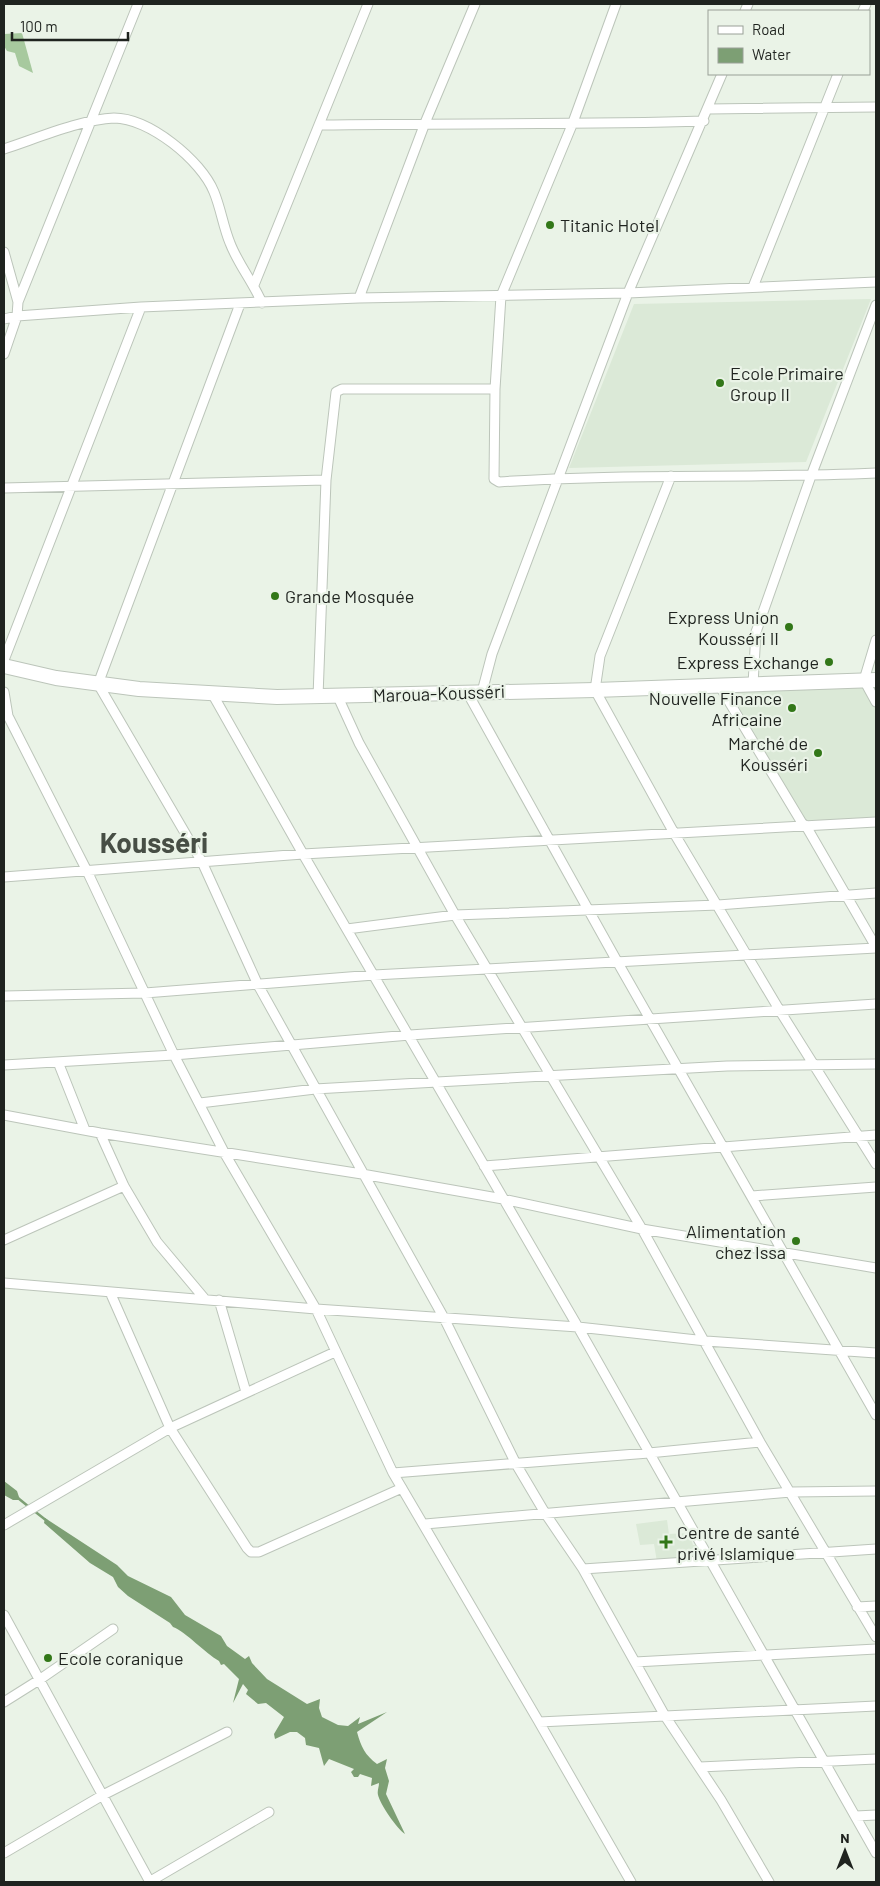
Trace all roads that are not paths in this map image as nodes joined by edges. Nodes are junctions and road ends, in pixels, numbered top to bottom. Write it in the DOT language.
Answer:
graph roads {
  1 [pos="138,4"];
  2 [pos="368,4"];
  3 [pos="475,4"];
  4 [pos="616,4"];
  5 [pos="722,75"];
  6 [pos="838,75"];
  7 [pos="824,107"];
  8 [pos="876,107"];
  9 [pos="709,109"];
  10 [pos="704,120"];
  11 [pos="89,122"];
  12 [pos="425,123"];
  13 [pos="320,125"];
  14 [pos="572,125"];
  15 [pos="4,148"];
  16 [pos="4,252"];
  17 [pos="876,282"];
  18 [pos="254,285"];
  19 [pos="753,287"];
  20 [pos="628,294"];
  21 [pos="502,296"];
  22 [pos="359,298"];
  23 [pos="18,302"];
  24 [pos="262,303"];
  25 [pos="240,304"];
  26 [pos="876,305"];
  27 [pos="140,308"];
  28 [pos="17,316"];
  29 [pos="4,319"];
  30 [pos="4,354"];
  31 [pos="495,389"];
  32 [pos="876,473"];
  33 [pos="671,476"];
  34 [pos="811,476"];
  35 [pos="559,477"];
  36 [pos="326,480"];
  37 [pos="175,483"];
  38 [pos="70,486"];
  39 [pos="4,488"];
  40 [pos="876,640"];
  41 [pos="4,660"];
  42 [pos="4,666"];
  43 [pos="870,680"];
  44 [pos="98,684"];
  45 [pos="753,684"];
  46 [pos="719,685"];
  47 [pos="596,690"];
  48 [pos="4,692"];
  49 [pos="467,692"];
  50 [pos="482,692"];
  51 [pos="213,695"];
  52 [pos="318,697"];
  53 [pos="338,697"];
  54 [pos="876,702"];
  55 [pos="876,822"];
  56 [pos="806,826"];
  57 [pos="674,833"];
  58 [pos="549,840"];
  59 [pos="418,848"];
  60 [pos="303,854"];
  61 [pos="202,862"];
  62 [pos="87,871"];
  63 [pos="4,877"];
  64 [pos="876,893"];
  65 [pos="845,895"];
  66 [pos="718,905"];
  67 [pos="587,909"];
  68 [pos="455,915"];
  69 [pos="347,929"];
  70 [pos="876,948"];
  71 [pos="747,956"];
  72 [pos="618,963"];
  73 [pos="489,969"];
  74 [pos="374,975"];
  75 [pos="258,985"];
  76 [pos="145,994"];
  77 [pos="4,996"];
  78 [pos="876,1004"];
  79 [pos="780,1011"];
  80 [pos="652,1020"];
  81 [pos="523,1027"];
  82 [pos="410,1035"];
  83 [pos="291,1044"];
  84 [pos="174,1055"];
  85 [pos="58,1062"];
  86 [pos="876,1064"];
  87 [pos="4,1065"];
  88 [pos="815,1066"];
  89 [pos="679,1070"];
  90 [pos="552,1077"];
  91 [pos="437,1082"];
  92 [pos="315,1089"];
  93 [pos="200,1103"];
  94 [pos="4,1115"];
  95 [pos="85,1130"];
  96 [pos="100,1133"];
  97 [pos="876,1135"];
  98 [pos="860,1136"];
  99 [pos="723,1147"];
  100 [pos="225,1154"];
  101 [pos="599,1158"];
  102 [pos="876,1164"];
  103 [pos="484,1166"];
  104 [pos="362,1174"];
  105 [pos="124,1186"];
  106 [pos="876,1187"];
  107 [pos="752,1196"];
  108 [pos="503,1199"];
  109 [pos="642,1229"];
  110 [pos="4,1240"];
  111 [pos="785,1254"];
  112 [pos="876,1268"];
  113 [pos="4,1283"];
  114 [pos="110,1292"];
  115 [pos="204,1298"];
  116 [pos="219,1300"];
  117 [pos="316,1309"];
  118 [pos="444,1318"];
  119 [pos="578,1328"];
  120 [pos="706,1341"];
  121 [pos="839,1349"];
  122 [pos="335,1352"];
  123 [pos="876,1353"];
  124 [pos="246,1392"];
  125 [pos="876,1414"];
  126 [pos="170,1428"];
  127 [pos="760,1442"];
  128 [pos="649,1453"];
  129 [pos="516,1464"];
  130 [pos="393,1473"];
  131 [pos="402,1488"];
  132 [pos="876,1491"];
  133 [pos="791,1492"];
  134 [pos="677,1502"];
  135 [pos="545,1512"];
  136 [pos="425,1524"];
  137 [pos="4,1525"];
  138 [pos="876,1549"];
  139 [pos="825,1552"];
  140 [pos="709,1559"];
  141 [pos="583,1569"];
  142 [pos="876,1606"];
  143 [pos="858,1607"];
  144 [pos="4,1615"];
  145 [pos="113,1629"];
  146 [pos="876,1637"];
  147 [pos="876,1649"];
  148 [pos="764,1655"];
  149 [pos="635,1662"];
  150 [pos="39,1680"];
  151 [pos="4,1702"];
  152 [pos="876,1706"];
  153 [pos="793,1709"];
  154 [pos="666,1716"];
  155 [pos="539,1722"];
  156 [pos="227,1732"];
  157 [pos="876,1759"];
  158 [pos="824,1761"];
  159 [pos="700,1767"];
  160 [pos="103,1795"];
  161 [pos="269,1812"];
  162 [pos="876,1814"];
  163 [pos="856,1816"];
  164 [pos="4,1853"];
  165 [pos="876,1853"];
  166 [pos="150,1882"];
  167 [pos="631,1882"];
  168 [pos="769,1882"];
  1 -- 11 [label="street"];
  2 -- 13 [label="street"];
  3 -- 12 [label="street"];
  4 -- 14 [label="street"];
  5 -- 9 [label="street"];
  6 -- 7 [label="street"];
  7 -- 8 [label="street"];
  7 -- 9 [label="street"];
  7 -- 19 [label="street"];
  9 -- 10 [label="street"];
  10 -- 14 [label="street"];
  10 -- 20 [label="street"];
  11 -- 15 [label="street"];
  11 -- 18 [label="street"];
  11 -- 23 [label="street"];
  12 -- 13 [label="street"];
  12 -- 14 [label="street"];
  12 -- 22 [label="street"];
  13 -- 18 [label="street"];
  14 -- 21 [label="street"];
  16 -- 23 [label="street"];
  17 -- 19 [label="street"];
  18 -- 24 [label="street"];
  19 -- 20 [label="street"];
  20 -- 21 [label="street"];
  20 -- 35 [label="street"];
  21 -- 22 [label="street"];
  21 -- 31 [label="street"];
  22 -- 24 [label="street"];
  23 -- 28 [label="street"];
  24 -- 25 [label="street"];
  25 -- 27 [label="street"];
  25 -- 37 [label="street"];
  26 -- 34 [label="street"];
  27 -- 28 [label="street"];
  27 -- 38 [label="street"];
  28 -- 29 [label="street"];
  28 -- 30 [label="street"];
  31 -- 35 [label="street"];
  31 -- 36 [label="street"];
  32 -- 34 [label="street"];
  33 -- 34 [label="street"];
  33 -- 35 [label="street"];
  33 -- 47 [label="street"];
  34 -- 45 [label="street"];
  35 -- 50 [label="street"];
  36 -- 37 [label="street"];
  36 -- 52 [label="street"];
  37 -- 38 [label="street"];
  37 -- 44 [label="street"];
  38 -- 39 [label="street"];
  38 -- 41 [label="street"];
  40 -- 43 [label="street"];
  42 -- 44 [label="highway, Maroua-Kousséri"];
  43 -- 45 [label="highway, Maroua-Kousséri"];
  43 -- 54 [label="street"];
  44 -- 51 [label="highway, Maroua-Kousséri"];
  44 -- 61 [label="street"];
  45 -- 46 [label="highway, Maroua-Kousséri"];
  46 -- 47 [label="highway, Maroua-Kousséri"];
  46 -- 56 [label="street"];
  47 -- 50 [label="highway, Maroua-Kousséri"];
  47 -- 57 [label="street"];
  48 -- 62 [label="street"];
  49 -- 50 [label="highway, Maroua-Kousséri"];
  49 -- 53 [label="highway, Maroua-Kousséri"];
  49 -- 58 [label="street"];
  51 -- 52 [label="highway, Maroua-Kousséri"];
  51 -- 60 [label="street"];
  52 -- 53 [label="highway, Maroua-Kousséri"];
  53 -- 59 [label="street"];
  55 -- 56 [label="street"];
  56 -- 57 [label="street"];
  56 -- 65 [label="street"];
  57 -- 58 [label="street"];
  57 -- 66 [label="street"];
  58 -- 59 [label="street"];
  58 -- 67 [label="street"];
  59 -- 60 [label="street"];
  59 -- 68 [label="street"];
  60 -- 61 [label="street"];
  60 -- 69 [label="street"];
  61 -- 62 [label="street"];
  61 -- 75 [label="street"];
  62 -- 63 [label="street"];
  62 -- 76 [label="street"];
  64 -- 65 [label="street"];
  65 -- 66 [label="street"];
  65 -- 70 [label="street"];
  66 -- 67 [label="street"];
  66 -- 71 [label="street"];
  67 -- 68 [label="street"];
  67 -- 72 [label="street"];
  68 -- 69 [label="street"];
  68 -- 73 [label="street"];
  69 -- 74 [label="street"];
  70 -- 71 [label="street"];
  71 -- 72 [label="street"];
  71 -- 79 [label="street"];
  72 -- 73 [label="street"];
  72 -- 80 [label="street"];
  73 -- 74 [label="street"];
  73 -- 81 [label="street"];
  74 -- 75 [label="street"];
  74 -- 82 [label="street"];
  75 -- 76 [label="street"];
  75 -- 83 [label="street"];
  76 -- 77 [label="street"];
  76 -- 84 [label="street"];
  78 -- 79 [label="street"];
  79 -- 80 [label="street"];
  79 -- 88 [label="street"];
  80 -- 81 [label="street"];
  80 -- 89 [label="street"];
  81 -- 82 [label="street"];
  81 -- 90 [label="street"];
  82 -- 83 [label="street"];
  82 -- 91 [label="street"];
  83 -- 84 [label="street"];
  83 -- 92 [label="street"];
  84 -- 85 [label="street"];
  84 -- 93 [label="street"];
  85 -- 87 [label="street"];
  85 -- 95 [label="street"];
  86 -- 88 [label="street"];
  88 -- 89 [label="street"];
  88 -- 98 [label="street"];
  89 -- 90 [label="street"];
  89 -- 99 [label="street"];
  90 -- 91 [label="street"];
  90 -- 101 [label="street"];
  91 -- 92 [label="street"];
  91 -- 103 [label="street"];
  92 -- 93 [label="street"];
  92 -- 104 [label="street"];
  93 -- 100 [label="street"];
  94 -- 95 [label="street"];
  95 -- 96 [label="street"];
  96 -- 100 [label="street"];
  96 -- 105 [label="street"];
  97 -- 98 [label="street"];
  98 -- 99 [label="street"];
  98 -- 102 [label="street"];
  99 -- 101 [label="street"];
  99 -- 107 [label="street"];
  100 -- 104 [label="street"];
  100 -- 117 [label="street"];
  101 -- 103 [label="street"];
  101 -- 109 [label="street"];
  103 -- 108 [label="street"];
  104 -- 108 [label="street"];
  104 -- 118 [label="street"];
  105 -- 110 [label="street"];
  105 -- 115 [label="street"];
  106 -- 107 [label="street"];
  107 -- 111 [label="street"];
  108 -- 109 [label="street"];
  108 -- 119 [label="street"];
  109 -- 111 [label="street"];
  109 -- 120 [label="street"];
  111 -- 112 [label="street"];
  111 -- 121 [label="street"];
  113 -- 114 [label="street"];
  114 -- 115 [label="street"];
  114 -- 126 [label="street"];
  115 -- 116 [label="street"];
  116 -- 117 [label="street"];
  116 -- 124 [label="street"];
  117 -- 118 [label="street"];
  117 -- 122 [label="street"];
  118 -- 119 [label="street"];
  118 -- 129 [label="street"];
  119 -- 120 [label="street"];
  119 -- 128 [label="street"];
  120 -- 121 [label="street"];
  120 -- 127 [label="street"];
  121 -- 123 [label="street"];
  121 -- 125 [label="street"];
  122 -- 124 [label="street"];
  122 -- 130 [label="street"];
  124 -- 126 [label="street"];
  126 -- 131 [label="street"];
  126 -- 137 [label="street"];
  127 -- 128 [label="street"];
  127 -- 133 [label="street"];
  128 -- 129 [label="street"];
  128 -- 134 [label="street"];
  129 -- 130 [label="street"];
  129 -- 135 [label="street"];
  130 -- 131 [label="street"];
  131 -- 136 [label="street"];
  132 -- 133 [label="street"];
  133 -- 134 [label="street"];
  133 -- 139 [label="street"];
  134 -- 135 [label="street"];
  134 -- 140 [label="street"];
  135 -- 136 [label="street"];
  135 -- 141 [label="street"];
  136 -- 155 [label="street"];
  138 -- 139 [label="street"];
  139 -- 140 [label="street"];
  139 -- 143 [label="street"];
  140 -- 141 [label="street"];
  140 -- 148 [label="street"];
  141 -- 149 [label="street"];
  142 -- 143 [label="street"];
  143 -- 146 [label="street"];
  144 -- 150 [label="street"];
  145 -- 150 [label="street"];
  147 -- 148 [label="street"];
  148 -- 149 [label="street"];
  148 -- 153 [label="street"];
  149 -- 154 [label="street"];
  150 -- 151 [label="street"];
  150 -- 160 [label="street"];
  152 -- 153 [label="street"];
  153 -- 154 [label="street"];
  153 -- 158 [label="street"];
  154 -- 155 [label="street"];
  154 -- 159 [label="street"];
  155 -- 167 [label="street"];
  156 -- 160 [label="street"];
  157 -- 158 [label="street"];
  158 -- 159 [label="street"];
  158 -- 163 [label="street"];
  159 -- 168 [label="street"];
  160 -- 164 [label="street"];
  160 -- 166 [label="street"];
  161 -- 166 [label="street"];
  162 -- 163 [label="street"];
  163 -- 165 [label="street"];
}
